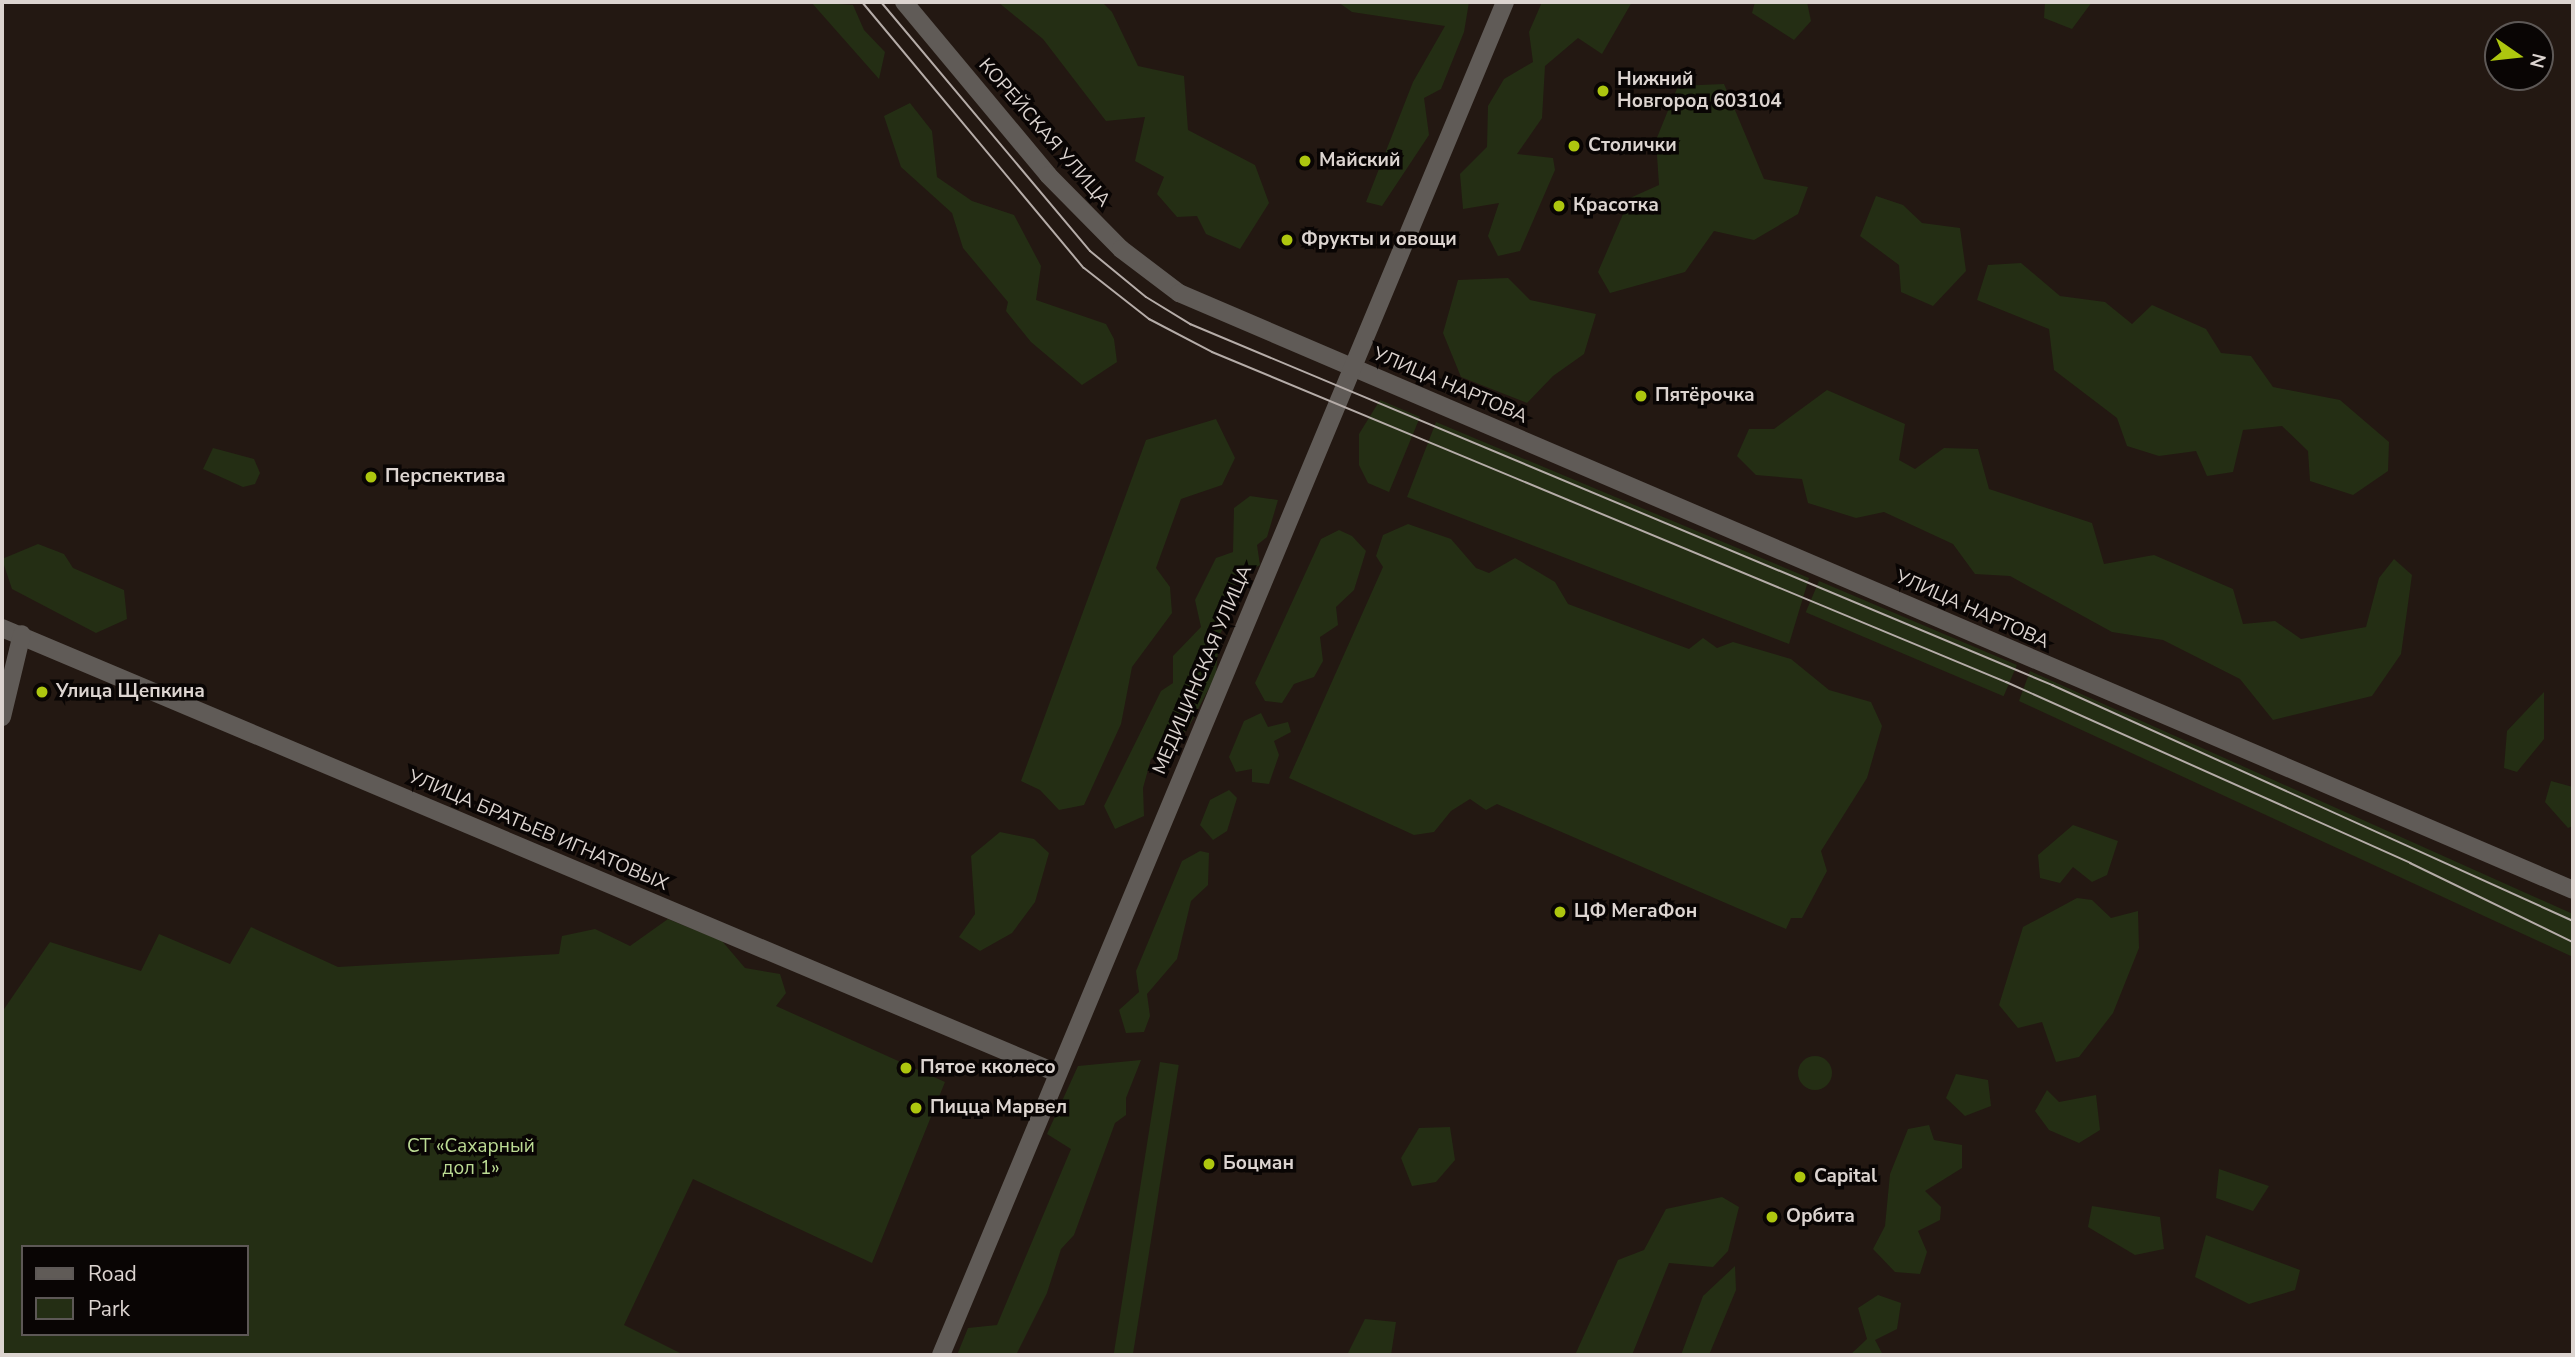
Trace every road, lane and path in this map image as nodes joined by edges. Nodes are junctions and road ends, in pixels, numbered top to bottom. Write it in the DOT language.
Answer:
graph roads {
  1 [pos="904,2"];
  2 [pos="1505,2"];
  3 [pos="1353,368"];
  4 [pos="2,628"];
  5 [pos="22,634"];
  6 [pos="2,717"];
  7 [pos="2573,890"];
  8 [pos="1057,1073"];
  9 [pos="941,1355"];
  1 -- 3 [label="street, КОРЕЙСКАЯ УЛИЦА"];
  2 -- 3 [label="street, МЕДИЦИНСКАЯ УЛИЦА"];
  3 -- 7 [label="street, УЛИЦА НАРТОВА"];
  3 -- 8 [label="street, МЕДИЦИНСКАЯ УЛИЦА"];
  4 -- 5 [label="street, УЛИЦА БРАТЬЕВ ИГНАТОВЫХ"];
  5 -- 6 [label="street"];
  5 -- 8 [label="street, УЛИЦА БРАТЬЕВ ИГНАТОВЫХ"];
  8 -- 9 [label="street, МЕДИЦИНСКАЯ УЛИЦА"];
}
